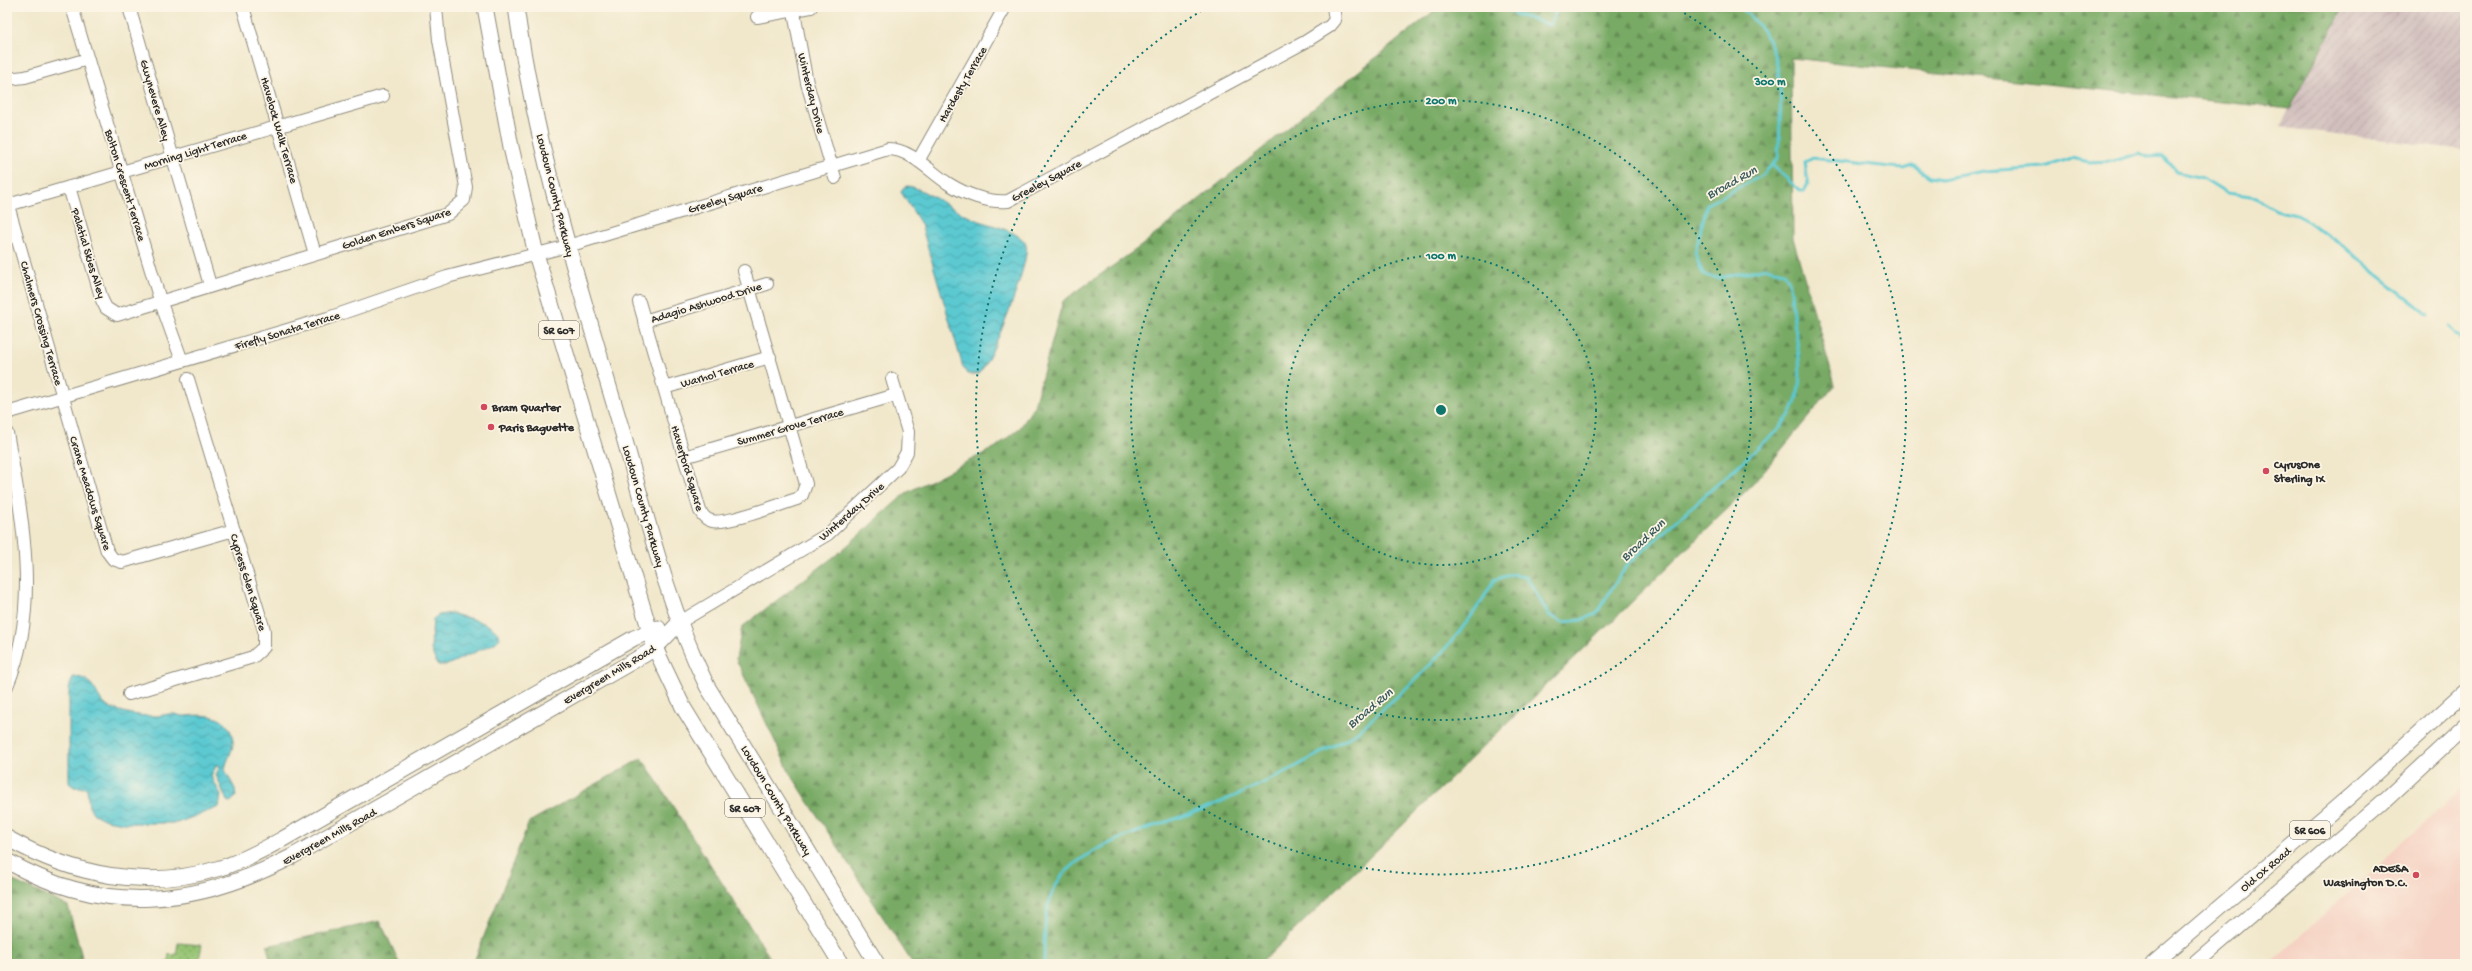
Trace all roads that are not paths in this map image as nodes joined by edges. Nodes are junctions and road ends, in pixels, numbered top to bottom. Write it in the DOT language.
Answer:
graph roads {
  1 [pos="72,7"];
  2 [pos="129,7"];
  3 [pos="243,7"];
  4 [pos="436,7"];
  5 [pos="485,7"];
  6 [pos="516,7"];
  7 [pos="811,7"];
  8 [pos="1005,7"];
  9 [pos="1333,7"];
  10 [pos="794,8"];
  11 [pos="757,17"];
  12 [pos="88,59"];
  13 [pos="7,79"];
  14 [pos="383,96"];
  15 [pos="279,125"];
  16 [pos="173,158"];
  17 [pos="918,161"];
  18 [pos="831,165"];
  19 [pos="122,172"];
  20 [pos="835,178"];
  21 [pos="69,187"];
  22 [pos="7,204"];
  23 [pos="568,246"];
  24 [pos="315,254"];
  25 [pos="536,254"];
  26 [pos="744,271"];
  27 [pos="767,284"];
  28 [pos="210,285"];
  29 [pos="750,289"];
  30 [pos="160,300"];
  31 [pos="639,302"];
  32 [pos="644,321"];
  33 [pos="770,357"];
  34 [pos="182,361"];
  35 [pos="188,379"];
  36 [pos="892,379"];
  37 [pos="664,388"];
  38 [pos="896,395"];
  39 [pos="63,397"];
  40 [pos="7,413"];
  41 [pos="790,426"];
  42 [pos="7,433"];
  43 [pos="684,457"];
  44 [pos="234,530"];
  45 [pos="680,622"];
  46 [pos="649,630"];
  47 [pos="655,648"];
  48 [pos="7,686"];
  49 [pos="2465,692"];
  50 [pos="129,694"];
  51 [pos="2465,726"];
  52 [pos="7,838"];
  53 [pos="7,861"];
  54 [pos="840,964"];
  55 [pos="876,964"];
  56 [pos="2153,964"];
  57 [pos="2194,964"];
  1 -- 12 [label="street, Bolton Crescent Terrace"];
  2 -- 16 [label="street, Gwynevere Alley"];
  3 -- 15 [label="street, Havelock Walk Terrace"];
  4 -- 24 [label="street, Golden Embers Square"];
  5 -- 25 [label="main road, SR 607"];
  6 -- 23 [label="main road, Loudoun County Parkway / SR 607"];
  7 -- 10 [label="street"];
  8 -- 17 [label="street, Hardesty Terrace"];
  9 -- 17 [label="street, Greeley Square"];
  10 -- 11 [label="street"];
  10 -- 18 [label="street, Winterday Drive"];
  12 -- 13 [label="street"];
  12 -- 19 [label="street, Bolton Crescent Terrace"];
  14 -- 15 [label="street, Morning Light Terrace"];
  15 -- 16 [label="street, Morning Light Terrace"];
  15 -- 24 [label="street, Havelock Walk Terrace"];
  16 -- 19 [label="street, Morning Light Terrace"];
  16 -- 28 [label="street, Gwynevere Alley"];
  17 -- 18 [label="street, Greeley Square"];
  18 -- 20 [label="street, Winterday Drive"];
  18 -- 23 [label="street, Greeley Square"];
  19 -- 21 [label="street, Morning Light Terrace"];
  19 -- 30 [label="street, Bolton Crescent Terrace"];
  21 -- 22 [label="street, Morning Light Terrace"];
  21 -- 30 [label="street, Palatial Skies Alley"];
  22 -- 39 [label="street, Chalmers Crossing Terrace"];
  23 -- 25 [label="street, Firefly Sonata Terrace"];
  23 -- 45 [label="main road, Loudoun County Parkway / SR 607"];
  24 -- 28 [label="street, Golden Embers Square"];
  25 -- 34 [label="street, Firefly Sonata Terrace"];
  25 -- 46 [label="main road, SR 607"];
  26 -- 29 [label="street, Haverford Square"];
  27 -- 29 [label="street, Adagio Ashwood Drive"];
  28 -- 30 [label="street, Golden Embers Square"];
  29 -- 32 [label="street, Adagio Ashwood Drive"];
  29 -- 33 [label="street, Haverford Square"];
  30 -- 34 [label="street, Bolton Crescent Terrace"];
  31 -- 32 [label="street, Haverford Square"];
  32 -- 37 [label="street, Haverford Square"];
  33 -- 37 [label="street, Warhol Terrace"];
  33 -- 41 [label="street, Haverford Square"];
  34 -- 39 [label="street, Firefly Sonata Terrace"];
  35 -- 44 [label="street, Cypress Glen Square"];
  36 -- 38 [label="street, Winterday Drive"];
  37 -- 43 [label="street, Haverford Square"];
  38 -- 41 [label="street, Summer Grove Terrace"];
  38 -- 45 [label="street, Winterday Drive"];
  39 -- 40 [label="street, Firefly Sonata Terrace"];
  39 -- 44 [label="street, Crane Meadows Square"];
  41 -- 43 [label="street, Summer Grove Terrace"];
  41 -- 43 [label="street, Haverford Square"];
  42 -- 48 [label="street"];
  44 -- 50 [label="street, Cypress Glen Square"];
  45 -- 46 [label="main road, Evergreen Mills Road"];
  45 -- 47 [label="main road, Evergreen Mills Road"];
  45 -- 55 [label="main road, Loudoun County Parkway / SR 607"];
  46 -- 47 [label="main road, SR 607"];
  46 -- 52 [label="main road, Evergreen Mills Road"];
  47 -- 53 [label="main road, Evergreen Mills Road"];
  47 -- 54 [label="main road, SR 607"];
  49 -- 56 [label="main road, Old Ox Road / SR 606"];
  51 -- 57 [label="main road, SR 606"];
}
